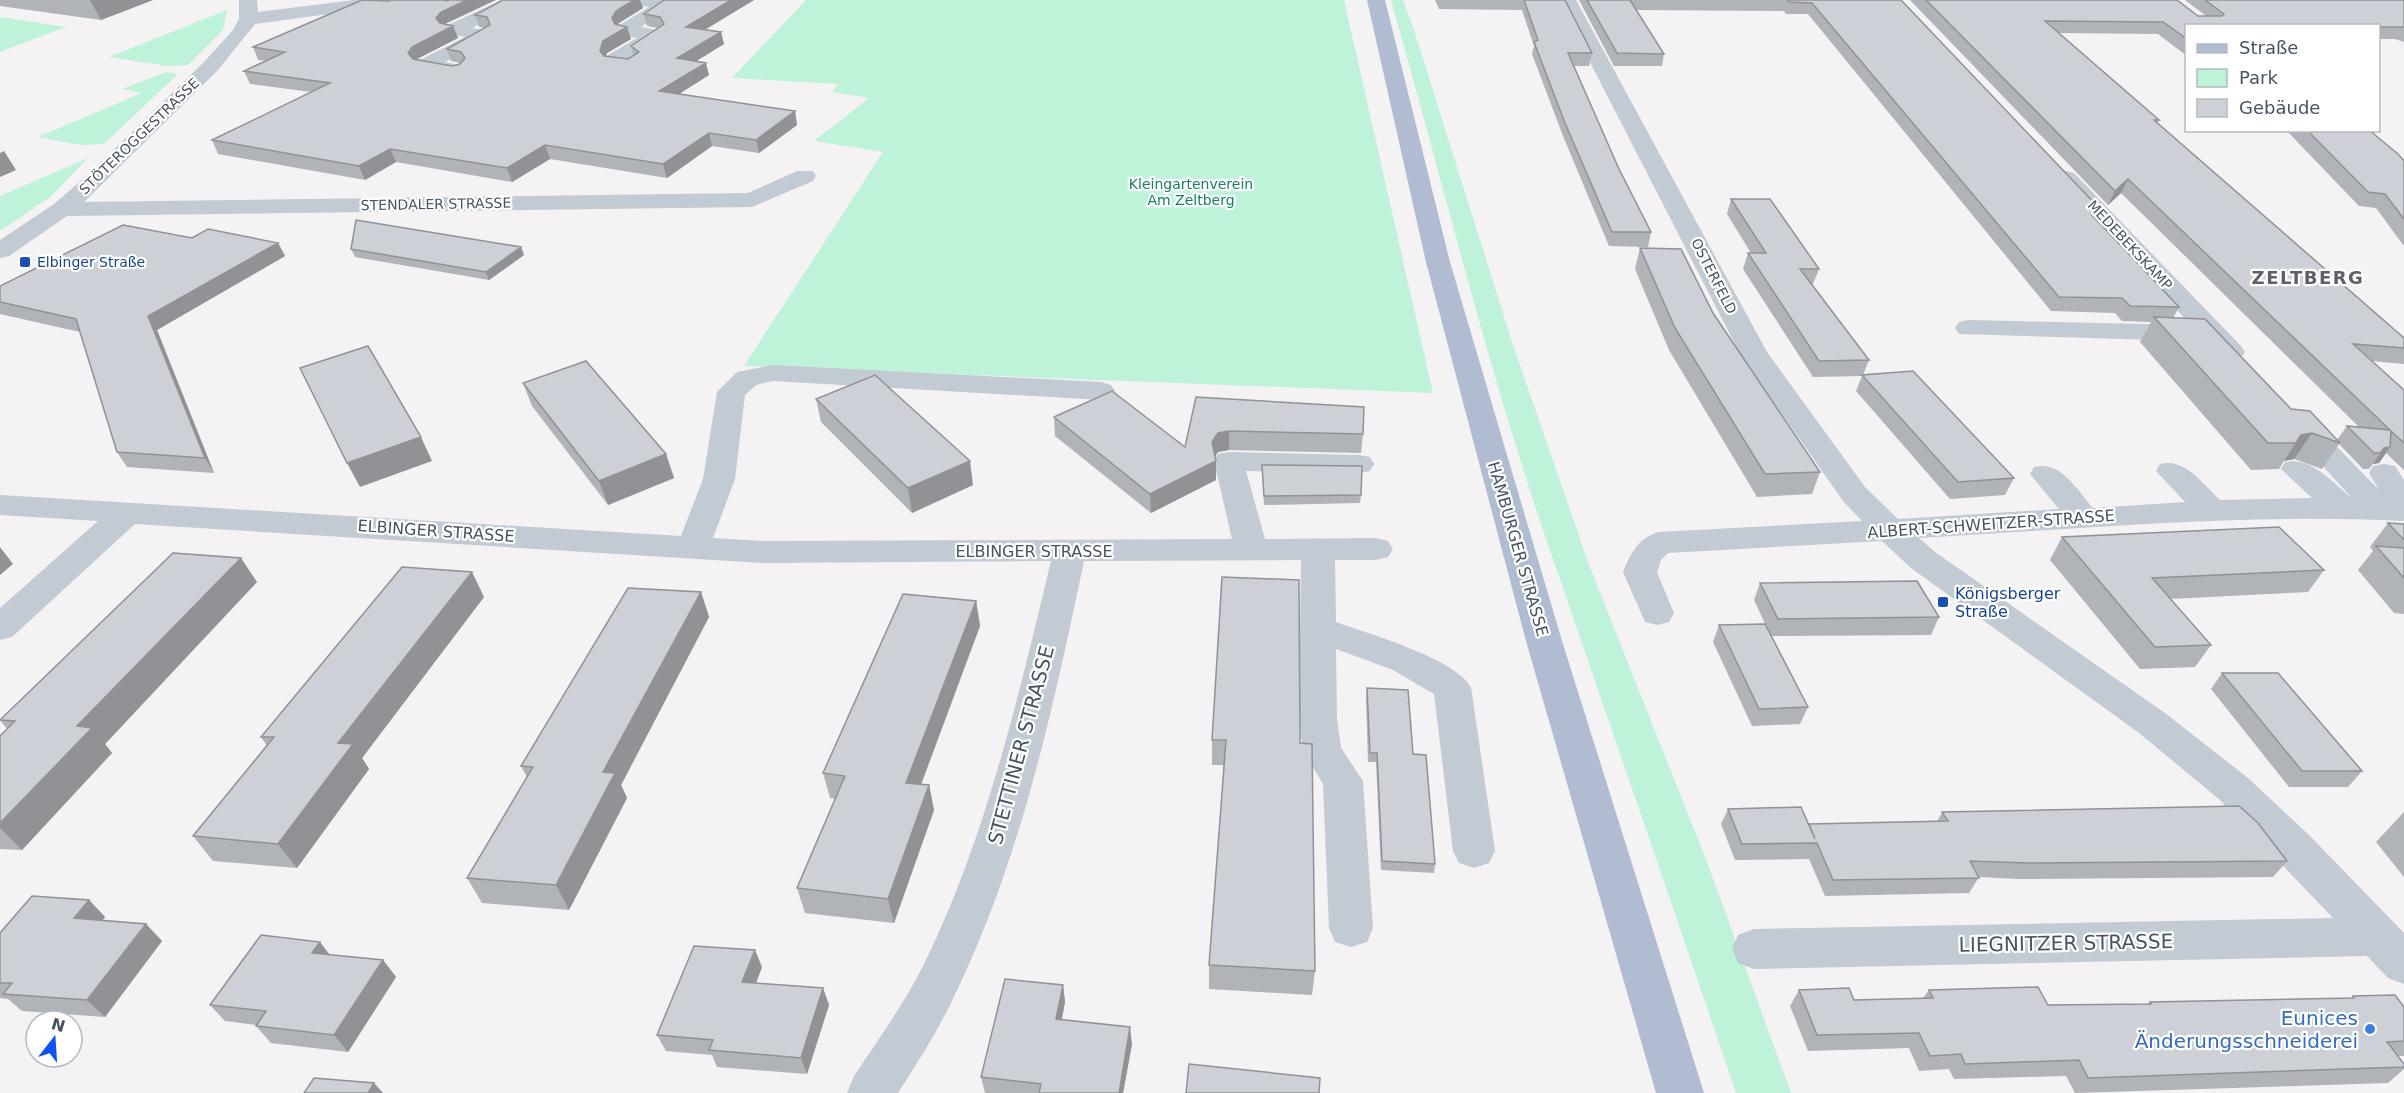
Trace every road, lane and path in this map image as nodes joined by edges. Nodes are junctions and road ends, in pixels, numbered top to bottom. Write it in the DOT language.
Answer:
graph roads {
  1 [pos="395,0"];
  2 [pos="515,0"];
  3 [pos="637,0"];
  4 [pos="1376,0"];
  5 [pos="1567,0"];
  6 [pos="248,10"];
  7 [pos="630,64"];
  8 [pos="458,70"];
  9 [pos="2054,165"];
  10 [pos="805,176"];
  11 [pos="62,209"];
  12 [pos="0,251"];
  13 [pos="1968,328"];
  14 [pos="2213,333"];
  15 [pos="2247,369"];
  16 [pos="1101,391"];
  17 [pos="2286,410"];
  18 [pos="1359,464"];
  19 [pos="2296,469"];
  20 [pos="2171,471"];
  21 [pos="2384,473"];
  22 [pos="2044,474"];
  23 [pos="0,505"];
  24 [pos="2344,508"];
  25 [pos="2396,508"];
  26 [pos="2212,510"];
  27 [pos="128,512"];
  28 [pos="2084,517"];
  29 [pos="1891,531"];
  30 [pos="693,548"];
  31 [pos="1252,549"];
  32 [pos="1318,549"];
  33 [pos="1376,549"];
  34 [pos="1070,551"];
  35 [pos="1657,613"];
  36 [pos="0,628"];
  37 [pos="1320,630"];
  38 [pos="1474,851"];
  39 [pos="1351,928"];
  40 [pos="1754,949"];
  41 [pos="2391,950"];
  42 [pos="871,1093"];
  43 [pos="1680,1093"];
  1 -- 6 [label="street"];
  2 -- 8 [label="street"];
  3 -- 7 [label="street"];
  4 -- 43 [label="main road, HAMBURGER STRASSE"];
  5 -- 29 [label="street, OSTERFELD"];
  6 -- 11 [label="street, STÖTEROGGESTRASSE"];
  9 -- 14 [label="street, MEDEBEKSKAMP"];
  10 -- 11 [label="street, STENDALER STRASSE"];
  11 -- 12 [label="street, STÖTEROGGESTRASSE"];
  13 -- 14 [label="street"];
  14 -- 15 [label="street, MEDEBEKSKAMP"];
  16 -- 30 [label="street"];
  17 -- 25 [label="street"];
  18 -- 31 [label="street"];
  19 -- 24 [label="street"];
  20 -- 26 [label="street"];
  21 -- 25 [label="street"];
  22 -- 28 [label="street"];
  23 -- 27 [label="street, ELBINGER STRASSE"];
  24 -- 25 [label="street, ALBERT-SCHWEITZER-STRASSE"];
  24 -- 26 [label="street, ALBERT-SCHWEITZER-STRASSE"];
  26 -- 28 [label="street, ALBERT-SCHWEITZER-STRASSE"];
  27 -- 30 [label="street, ELBINGER STRASSE"];
  27 -- 36 [label="street"];
  28 -- 29 [label="street, ALBERT-SCHWEITZER-STRASSE"];
  29 -- 35 [label="street, ALBERT-SCHWEITZER-STRASSE"];
  29 -- 41 [label="street"];
  30 -- 34 [label="street, ELBINGER STRASSE"];
  31 -- 32 [label="street, ELBINGER STRASSE"];
  31 -- 34 [label="street, ELBINGER STRASSE"];
  32 -- 33 [label="street, ELBINGER STRASSE"];
  32 -- 37 [label="street"];
  34 -- 42 [label="street, STETTINER STRASSE"];
  37 -- 38 [label="street"];
  37 -- 39 [label="street"];
  40 -- 41 [label="street, LIEGNITZER STRASSE"];
}
